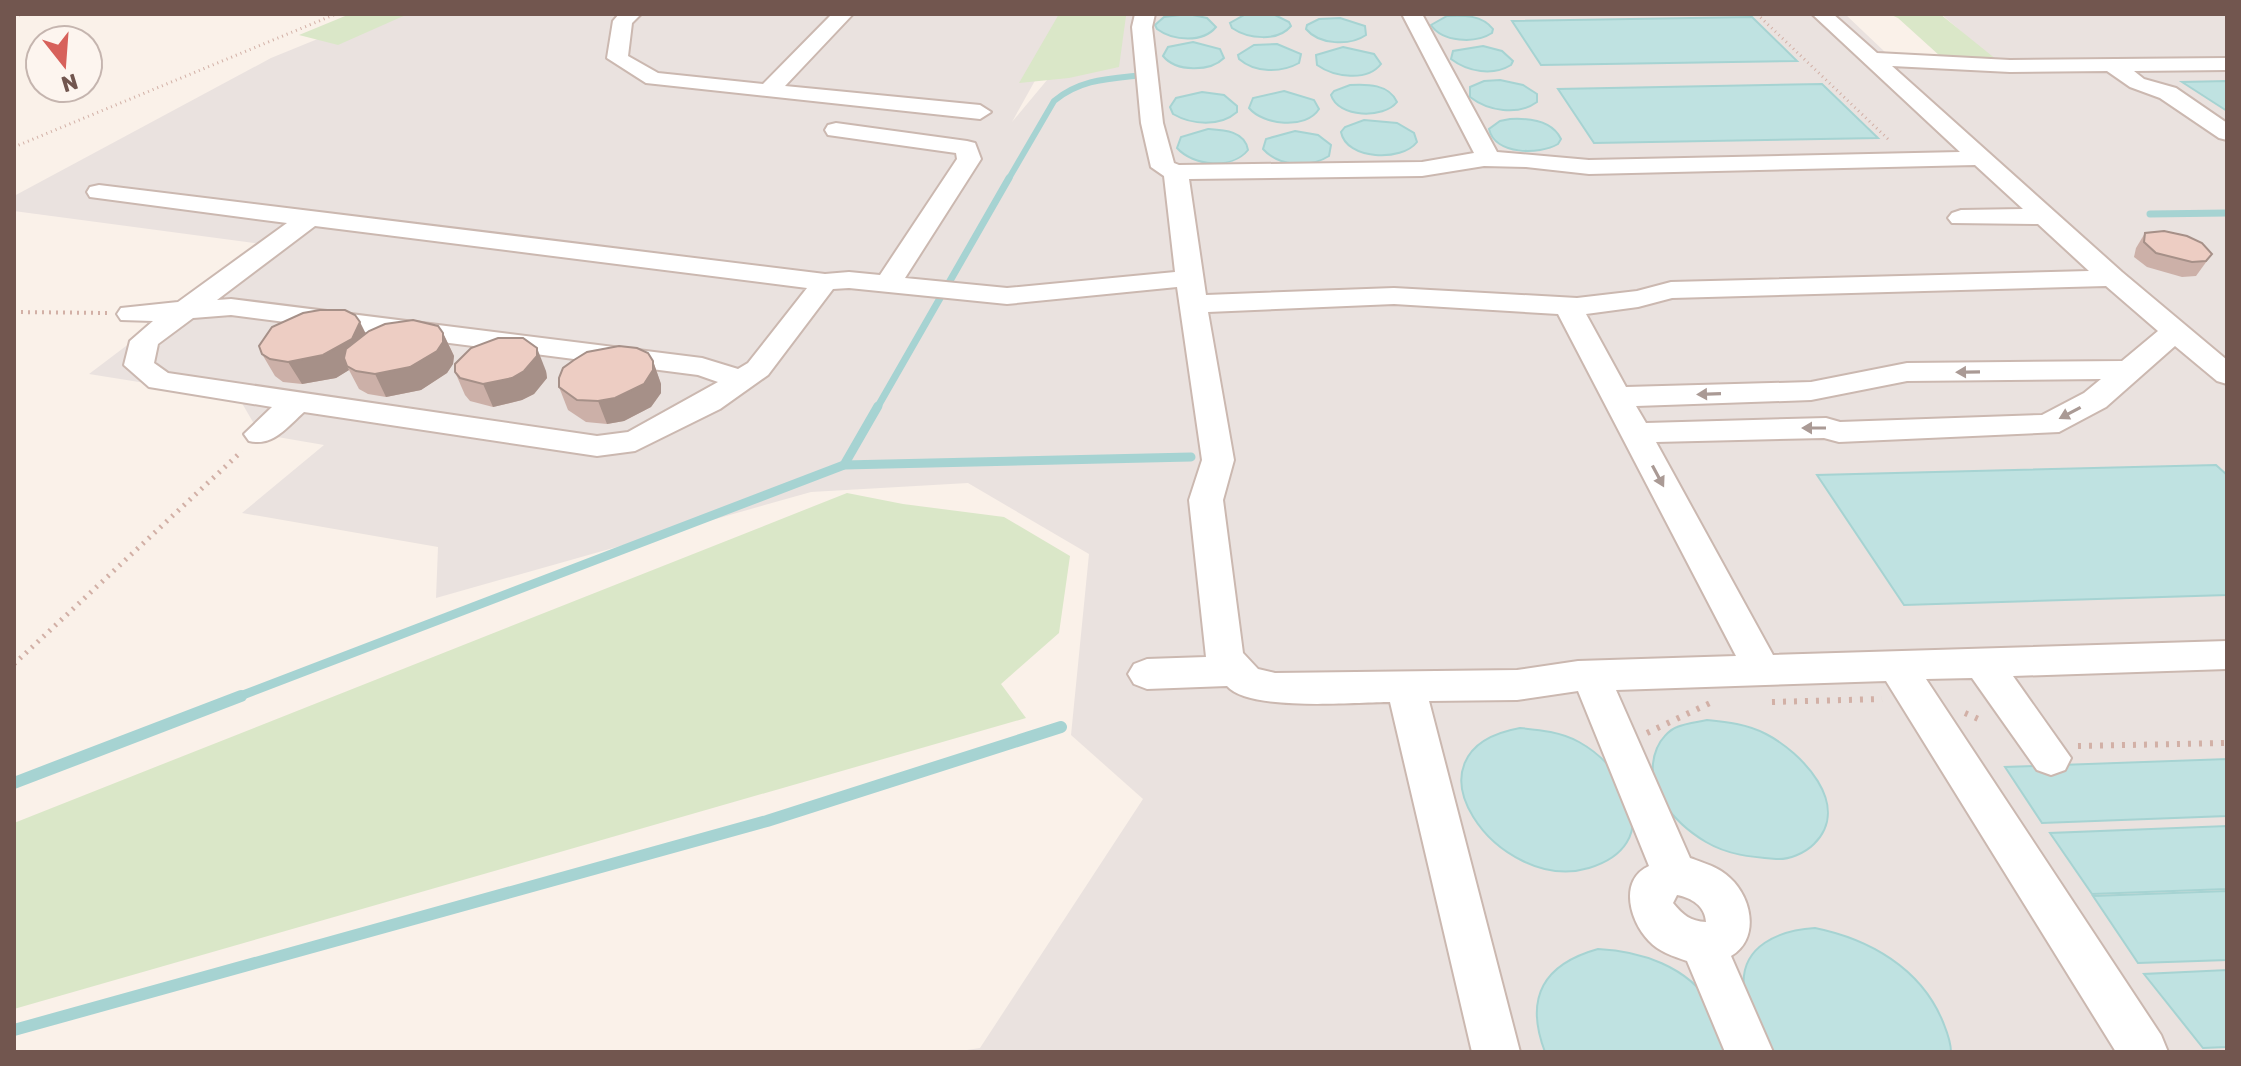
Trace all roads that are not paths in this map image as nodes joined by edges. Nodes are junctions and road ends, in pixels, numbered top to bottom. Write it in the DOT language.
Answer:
graph roads {
  1 [pos="631,14"];
  2 [pos="843,14"];
  3 [pos="1145,14"];
  4 [pos="1412,14"];
  5 [pos="1822,14"];
  6 [pos="1871,59"];
  7 [pos="2227,64"];
  8 [pos="2110,65"];
  9 [pos="767,92"];
  10 [pos="980,112"];
  11 [pos="836,130"];
  12 [pos="2227,133"];
  13 [pos="1982,158"];
  14 [pos="1490,160"];
  15 [pos="1176,172"];
  16 [pos="99,192"];
  17 [pos="2045,216"];
  18 [pos="310,218"];
  19 [pos="1961,218"];
  20 [pos="2113,278"];
  21 [pos="825,282"];
  22 [pos="888,284"];
  23 [pos="1193,291"];
  24 [pos="1569,308"];
  25 [pos="186,311"];
  26 [pos="131,314"];
  27 [pos="2175,331"];
  28 [pos="2130,370"];
  29 [pos="2227,375"];
  30 [pos="742,380"];
  31 [pos="1616,397"];
  32 [pos="297,402"];
  33 [pos="1635,433"];
  34 [pos="260,434"];
  35 [pos="2227,655"];
  36 [pos="1983,664"];
  37 [pos="1897,666"];
  38 [pos="1762,670"];
  39 [pos="1236,671"];
  40 [pos="1147,674"];
  41 [pos="1591,676"];
  42 [pos="1406,686"];
  43 [pos="2051,758"];
  44 [pos="1746,1050"];
  45 [pos="1496,1052"];
  46 [pos="2144,1052"];
  1 -- 9 [label="lane"];
  2 -- 9 [label="lane"];
  3 -- 15 [label="lane"];
  4 -- 14 [label="lane"];
  5 -- 6 [label="lane"];
  6 -- 8 [label="lane"];
  6 -- 13 [label="lane"];
  7 -- 8 [label="lane"];
  8 -- 12 [label="lane"];
  9 -- 10 [label="lane"];
  11 -- 22 [label="lane"];
  13 -- 14 [label="lane"];
  13 -- 17 [label="lane"];
  14 -- 15 [label="lane"];
  15 -- 23 [label="lane"];
  16 -- 18 [label="lane"];
  17 -- 19 [label="lane"];
  17 -- 20 [label="lane"];
  18 -- 21 [label="lane"];
  18 -- 25 [label="lane"];
  20 -- 24 [label="lane"];
  20 -- 27 [label="lane"];
  21 -- 22 [label="lane"];
  21 -- 30 [label="lane"];
  22 -- 23 [label="lane"];
  23 -- 24 [label="lane"];
  23 -- 39 [label="lane"];
  24 -- 31 [label="lane"];
  25 -- 26 [label="lane"];
  25 -- 30 [label="lane"];
  25 -- 32 [label="lane"];
  27 -- 28 [label="lane"];
  27 -- 29 [label="lane"];
  28 -- 31 [label="lane, one-way"];
  28 -- 33 [label="lane, one-way"];
  30 -- 32 [label="lane"];
  31 -- 33 [label="lane"];
  32 -- 34 [label="lane"];
  33 -- 38 [label="lane, one-way"];
  35 -- 36 [label="lane"];
  36 -- 37 [label="lane"];
  36 -- 43 [label="lane"];
  37 -- 38 [label="lane"];
  37 -- 46 [label="lane"];
  38 -- 41 [label="lane"];
  39 -- 40 [label="lane"];
  39 -- 42 [label="lane"];
  41 -- 42 [label="lane"];
  41 -- 44 [label="lane"];
  42 -- 45 [label="lane"];
}
